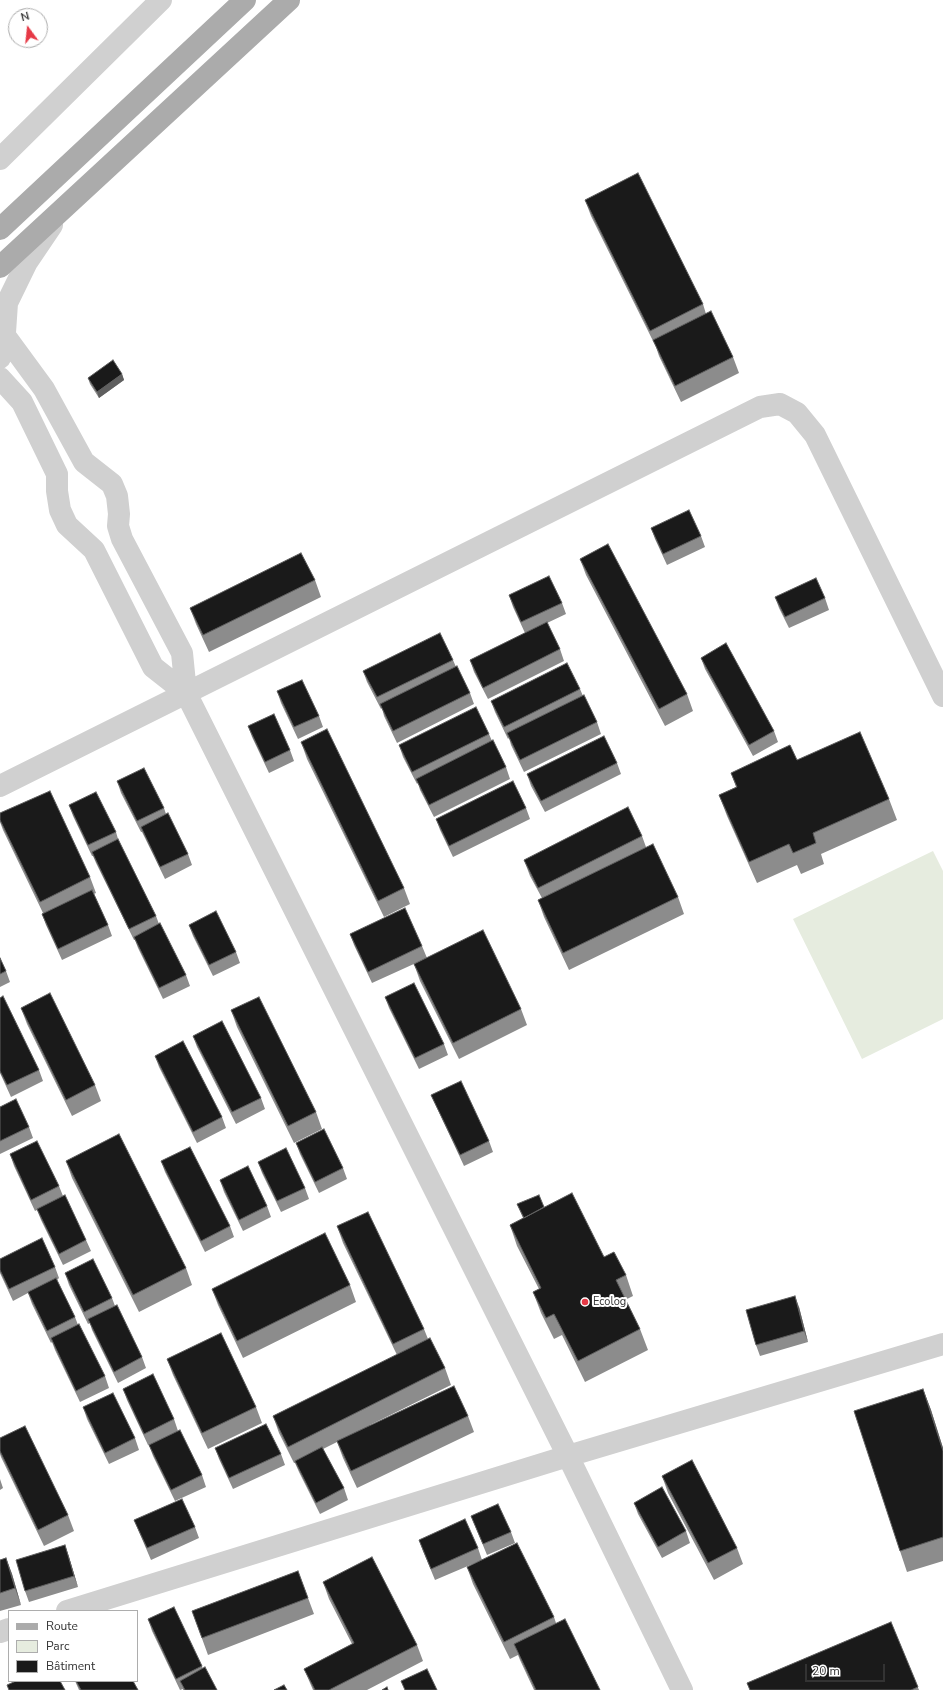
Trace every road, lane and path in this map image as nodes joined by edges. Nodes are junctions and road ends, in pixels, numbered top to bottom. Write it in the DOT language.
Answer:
graph roads {
  1 [pos="161,0"];
  2 [pos="245,0"];
  3 [pos="289,0"];
  4 [pos="0,159"];
  5 [pos="63,209"];
  6 [pos="0,228"];
  7 [pos="0,267"];
  8 [pos="2,333"];
  9 [pos="0,358"];
  10 [pos="0,378"];
  11 [pos="186,693"];
  12 [pos="943,696"];
  13 [pos="0,786"];
  14 [pos="943,1344"];
  15 [pos="568,1456"];
  16 [pos="70,1610"];
  17 [pos="682,1690"];
  1 -- 4 [label="street"];
  2 -- 6 [label="main road"];
  3 -- 5 [label="main road"];
  5 -- 7 [label="main road"];
  5 -- 8 [label="street"];
  8 -- 9 [label="street"];
  8 -- 11 [label="street"];
  10 -- 11 [label="street"];
  11 -- 12 [label="street"];
  11 -- 13 [label="street"];
  11 -- 15 [label="street"];
  14 -- 15 [label="street"];
  15 -- 16 [label="street"];
  15 -- 17 [label="street"];
}
